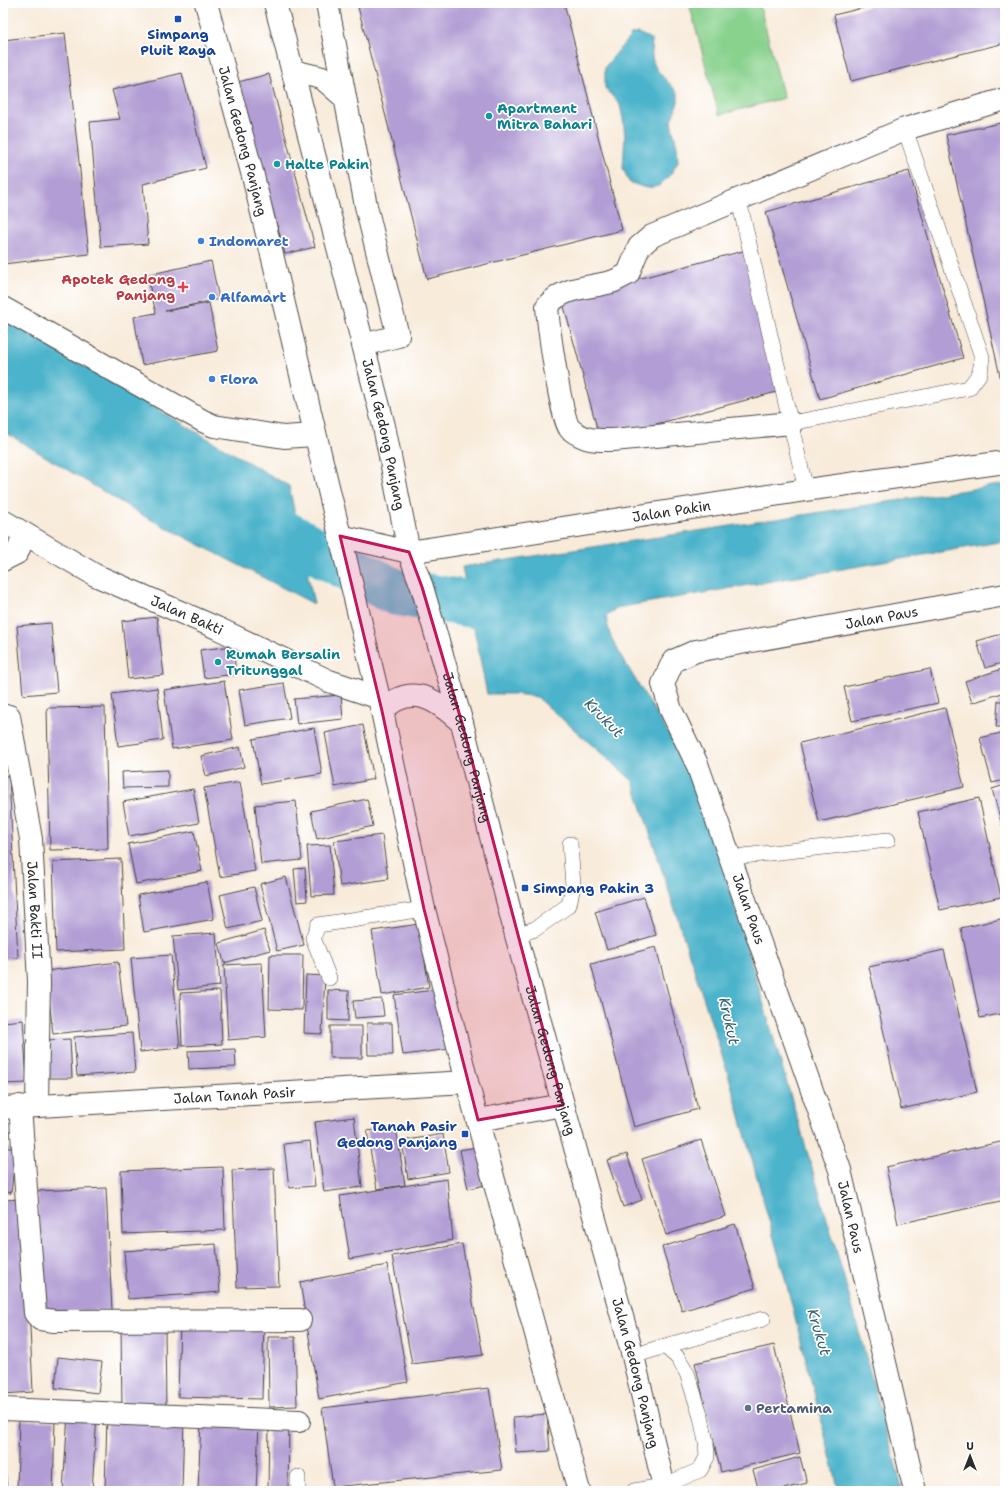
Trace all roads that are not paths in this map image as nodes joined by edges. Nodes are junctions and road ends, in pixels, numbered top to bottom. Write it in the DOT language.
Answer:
graph roads {
  1 [pos="206,3"];
  2 [pos="276,3"];
  3 [pos="327,3"];
  4 [pos="293,71"];
  5 [pos="345,98"];
  6 [pos="1005,99"];
  7 [pos="905,129"];
  8 [pos="739,201"];
  9 [pos="3,308"];
  10 [pos="363,345"];
  11 [pos="792,423"];
  12 [pos="314,435"];
  13 [pos="1005,462"];
  14 [pos="806,490"];
  15 [pos="3,521"];
  16 [pos="25,534"];
  17 [pos="342,544"];
  18 [pos="409,552"];
  19 [pos="3,560"];
  20 [pos="1005,595"];
  21 [pos="380,704"];
  22 [pos="9,716"];
  23 [pos="462,723"];
  24 [pos="888,840"];
  25 [pos="570,844"];
  26 [pos="732,860"];
  27 [pos="424,909"];
  28 [pos="516,935"];
  29 [pos="329,978"];
  30 [pos="467,1082"];
  31 [pos="563,1105"];
  32 [pos="20,1106"];
  33 [pos="478,1120"];
  34 [pos="763,1319"];
  35 [pos="300,1320"];
  36 [pos="665,1346"];
  37 [pos="633,1356"];
  38 [pos="3,1409"];
  39 [pos="299,1421"];
  40 [pos="664,1489"];
  41 [pos="579,1491"];
  42 [pos="634,1491"];
  43 [pos="915,1491"];
  1 -- 12 [label="main road, Jalan Gedong Panjang"];
  2 -- 4 [label="main road, Jalan Gedong Panjang"];
  3 -- 5 [label="main road"];
  4 -- 5 [label="main road"];
  4 -- 10 [label="main road, Jalan Gedong Panjang"];
  5 -- 10 [label="main road"];
  6 -- 7 [label="main road"];
  7 -- 8 [label="main road"];
  7 -- 11 [label="lane"];
  8 -- 11 [label="lane"];
  8 -- 11 [label="main road"];
  9 -- 12 [label="main road"];
  10 -- 18 [label="main road, Jalan Gedong Panjang"];
  11 -- 14 [label="lane"];
  12 -- 17 [label="main road, Jalan Gedong Panjang"];
  13 -- 14 [label="main road, Jalan Pakin"];
  14 -- 18 [label="main road, Jalan Pakin"];
  15 -- 16 [label="main road, Jalan Bakti"];
  16 -- 19 [label="main road"];
  16 -- 21 [label="main road, Jalan Bakti"];
  17 -- 18 [label="main road, Jalan Pakin"];
  17 -- 21 [label="main road, Jalan Gedong Panjang"];
  18 -- 23 [label="main road, Jalan Gedong Panjang"];
  20 -- 26 [label="main road, Jalan Paus"];
  21 -- 23 [label="main road"];
  21 -- 27 [label="main road, Jalan Gedong Panjang"];
  22 -- 32 [label="main road, Jalan Bakti II"];
  23 -- 28 [label="main road, Jalan Gedong Panjang"];
  24 -- 26 [label="lane"];
  25 -- 28 [label="lane"];
  26 -- 43 [label="main road, Jalan Paus"];
  27 -- 29 [label="lane"];
  27 -- 30 [label="main road, Jalan Gedong Panjang"];
  28 -- 31 [label="main road, Jalan Gedong Panjang"];
  30 -- 32 [label="main road, Jalan Tanah Pasir"];
  30 -- 33 [label="main road, Jalan Gedong Panjang"];
  31 -- 33 [label="main road"];
  31 -- 37 [label="main road, Jalan Gedong Panjang"];
  32 -- 35 [label="main road, Jalan Bakti II"];
  33 -- 41 [label="main road, Jalan Gedong Panjang"];
  34 -- 36 [label="lane"];
  36 -- 37 [label="lane"];
  36 -- 40 [label="lane"];
  37 -- 40 [label="main road, Jalan Gedong Panjang"];
  38 -- 39 [label="main road"];
  40 -- 42 [label="lane"];
}
